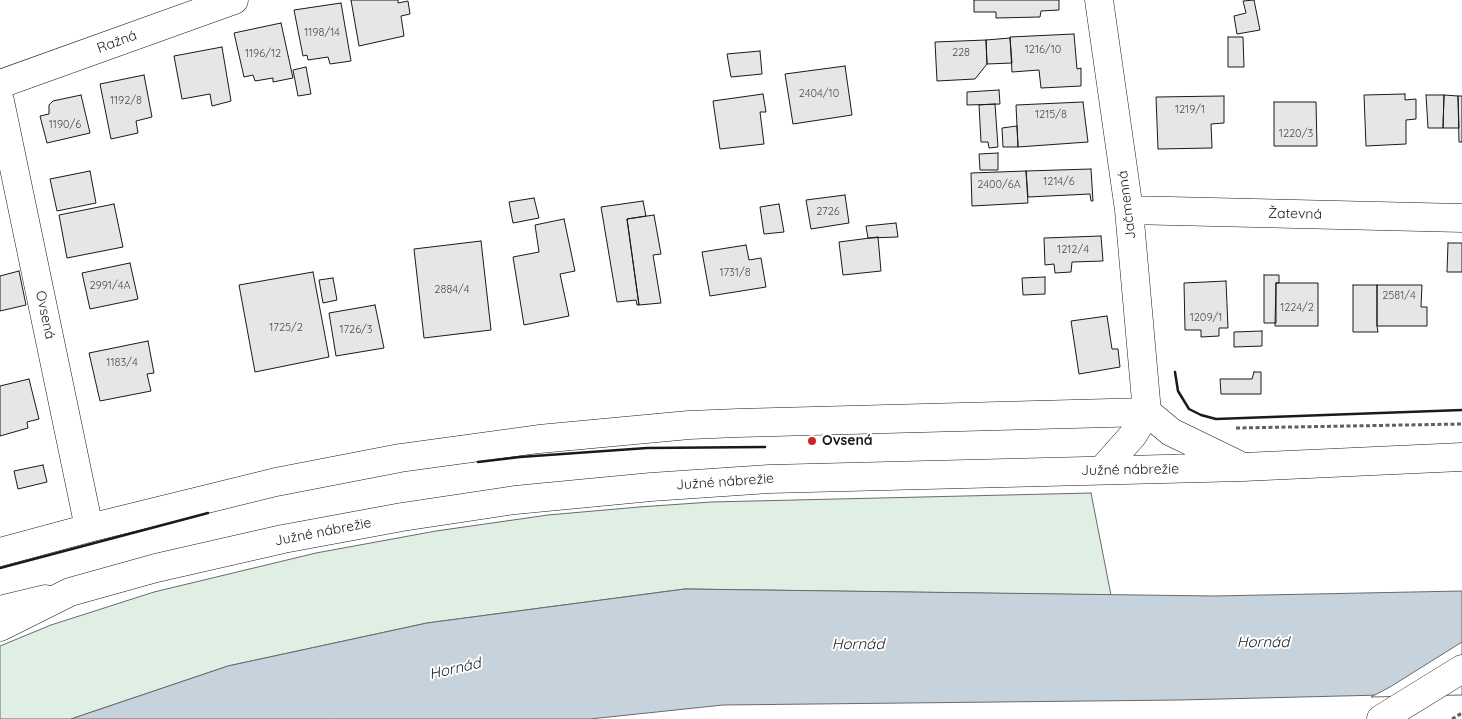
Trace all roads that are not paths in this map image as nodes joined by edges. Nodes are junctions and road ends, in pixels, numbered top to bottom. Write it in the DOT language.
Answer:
graph roads {
  1 [pos="234,0"];
  2 [pos="1099,0"];
  3 [pos="0,84"];
  4 [pos="0,101"];
  5 [pos="1129,210"];
  6 [pos="1462,218"];
  7 [pos="1147,412"];
  8 [pos="1462,457"];
  9 [pos="1243,467"];
  10 [pos="1102,470"];
  11 [pos="89,528"];
  12 [pos="0,552"];
  13 [pos="70,592"];
  14 [pos="0,610"];
  15 [pos="0,627"];
  16 [pos="1462,669"];
  17 [pos="1381,719"];
  1 -- 3 [label="main road, Ražná"];
  2 -- 5 [label="main road, Jačmenná"];
  4 -- 11 [label="main road, Ovsená"];
  5 -- 6 [label="main road, Žatevná"];
  5 -- 7 [label="main road, Jačmenná"];
  7 -- 9 [label="main road"];
  7 -- 10 [label="main road"];
  7 -- 11 [label="main road"];
  8 -- 9 [label="main road, Južné nábrežie"];
  9 -- 10 [label="main road, Južné nábrežie"];
  10 -- 13 [label="main road, Južné nábrežie"];
  11 -- 12 [label="main road"];
  13 -- 14 [label="main road, Južné nábrežie"];
  13 -- 15 [label="main road"];
  16 -- 17 [label="main road"];
}
